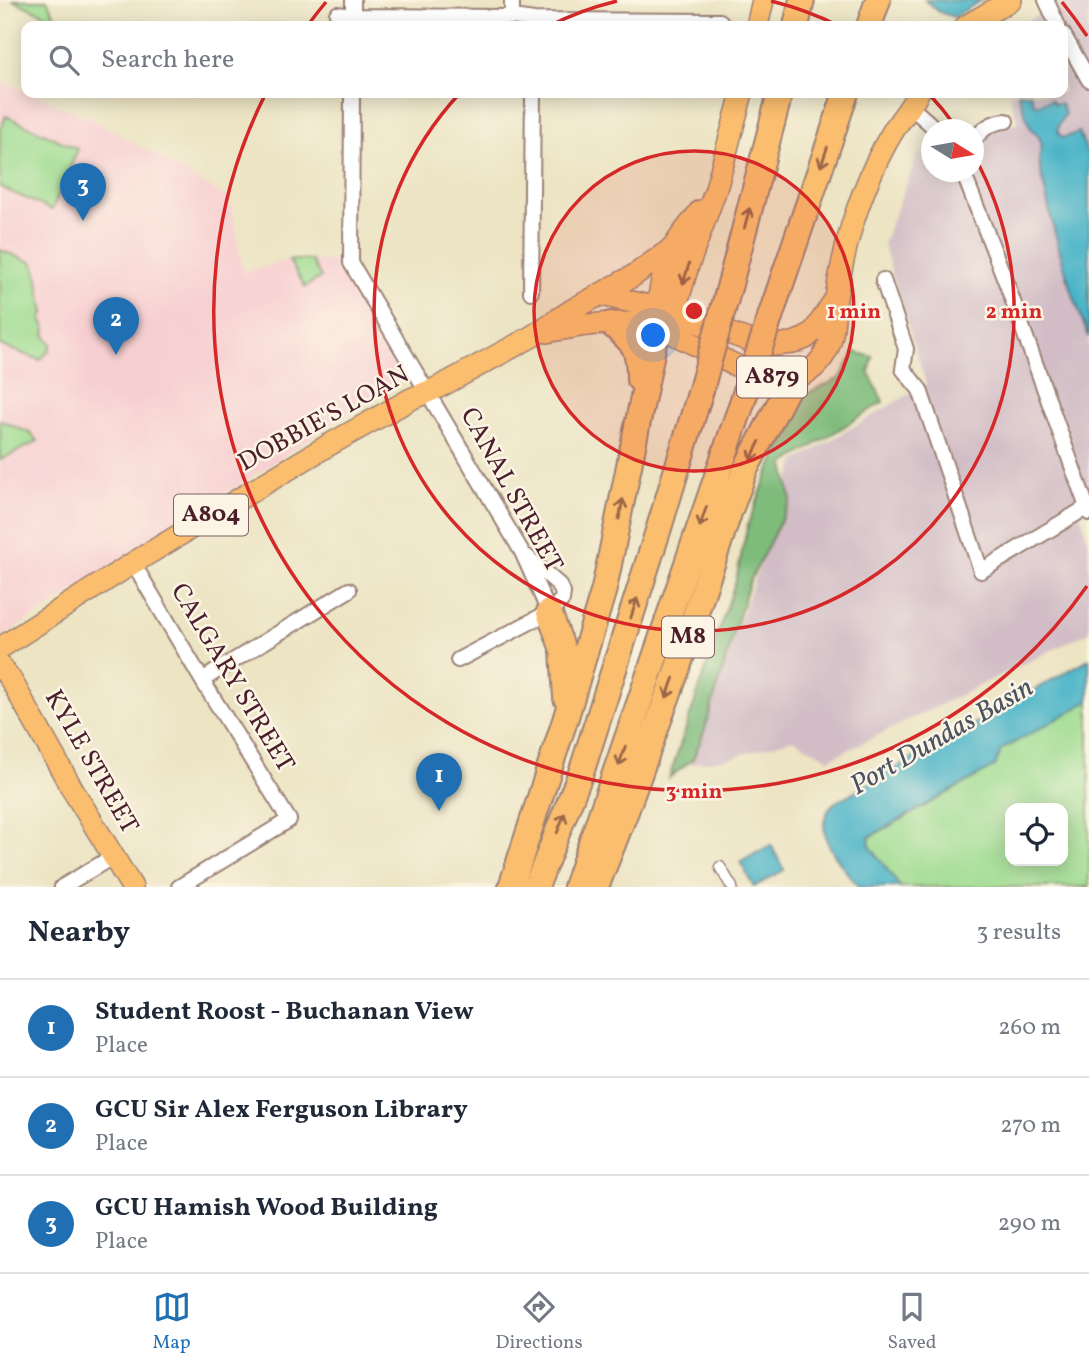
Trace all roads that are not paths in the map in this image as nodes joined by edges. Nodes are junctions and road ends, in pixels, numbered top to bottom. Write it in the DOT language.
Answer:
graph roads {
  1 [pos="353,0"];
  2 [pos="512,0"];
  3 [pos="763,0"];
  4 [pos="802,0"];
  5 [pos="878,0"];
  6 [pos="1011,0"];
  7 [pos="1046,0"];
  8 [pos="337,14"];
  9 [pos="512,17"];
  10 [pos="353,21"];
  11 [pos="527,21"];
  12 [pos="758,21"];
  13 [pos="797,21"];
  14 [pos="871,21"];
  15 [pos="975,21"];
  16 [pos="1056,21"];
  17 [pos="1068,43"];
  18 [pos="1089,80"];
  19 [pos="352,98"];
  20 [pos="533,98"];
  21 [pos="741,98"];
  22 [pos="779,98"];
  23 [pos="844,98"];
  24 [pos="915,100"];
  25 [pos="929,119"];
  26 [pos="1006,121"];
  27 [pos="984,129"];
  28 [pos="967,182"];
  29 [pos="716,189"];
  30 [pos="674,247"];
  31 [pos="883,280"];
  32 [pos="531,292"];
  33 [pos="602,295"];
  34 [pos="836,299"];
  35 [pos="663,320"];
  36 [pos="611,324"];
  37 [pos="536,334"];
  38 [pos="765,346"];
  39 [pos="787,384"];
  40 [pos="428,392"];
  41 [pos="640,408"];
  42 [pos="1088,509"];
  43 [pos="522,552"];
  44 [pos="133,562"];
  45 [pos="349,590"];
  46 [pos="549,612"];
  47 [pos="0,648"];
  48 [pos="458,660"];
  49 [pos="0,666"];
  50 [pos="202,680"];
  51 [pos="566,717"];
  52 [pos="114,856"];
  53 [pos="720,867"];
  54 [pos="62,887"];
  55 [pos="132,887"];
  56 [pos="179,887"];
  57 [pos="511,887"];
  58 [pos="536,887"];
  59 [pos="576,887"];
  60 [pos="596,887"];
  61 [pos="732,887"];
  1 -- 10 [label="street"];
  2 -- 9 [label="street"];
  3 -- 12 [label="main road"];
  4 -- 13 [label="highway"];
  5 -- 14 [label="highway"];
  6 -- 15 [label="main road"];
  7 -- 16 [label="street"];
  8 -- 10 [label="street"];
  9 -- 10 [label="street"];
  9 -- 11 [label="street"];
  17 -- 18 [label="street"];
  19 -- 40 [label="street, CANAL STREET"];
  20 -- 32 [label="street"];
  21 -- 29 [label="main road, DOBBIE'S LOAN / A804"];
  58 -- 22 [label="highway, M8, one-way, bridge"];
  23 -- 59 [label="highway, M8, one-way, bridge"];
  24 -- 25 [label="street"];
  24 -- 34 [label="main road, A879"];
  26 -- 27 [label="street"];
  28 -- 42 [label="street"];
  29 -- 30 [label="main road, DOBBIE'S LOAN / A804"];
  29 -- 35 [label="main road, DOBBIE'S LOAN / A804, one-way"];
  30 -- 33 [label="main road, DOBBIE'S LOAN / A804"];
  30 -- 35 [label="main road, DOBBIE'S LOAN / A804"];
  31 -- 42 [label="street"];
  33 -- 35 [label="main road, A879"];
  33 -- 37 [label="main road, DOBBIE'S LOAN / A804"];
  34 -- 38 [label="main road, A879"];
  34 -- 39 [label="main road, A879"];
  35 -- 36 [label="main road, DOBBIE'S LOAN / A804"];
  35 -- 38 [label="main road, A879"];
  35 -- 39 [label="main road, A879"];
  35 -- 41 [label="highway"];
  36 -- 37 [label="main road, DOBBIE'S LOAN / A804"];
  36 -- 41 [label="highway"];
  37 -- 40 [label="main road, DOBBIE'S LOAN / A804"];
  38 -- 39 [label="main road"];
  39 -- 60 [label="highway, M8, one-way"];
  40 -- 43 [label="street, CANAL STREET"];
  40 -- 44 [label="main road, DOBBIE'S LOAN / A804"];
  51 -- 41 [label="highway, one-way"];
  43 -- 46 [label="street, CANAL STREET"];
  43 -- 46 [label="street"];
  44 -- 47 [label="main road, DOBBIE'S LOAN / A804"];
  44 -- 50 [label="street, CALGARY STREET"];
  45 -- 50 [label="street"];
  46 -- 48 [label="street"];
  46 -- 51 [label="highway"];
  49 -- 52 [label="main road, KYLE STREET"];
  50 -- 56 [label="street, CALGARY STREET"];
  51 -- 57 [label="highway"];
  52 -- 54 [label="street"];
  52 -- 55 [label="main road, KYLE STREET"];
  53 -- 61 [label="street"];
}
